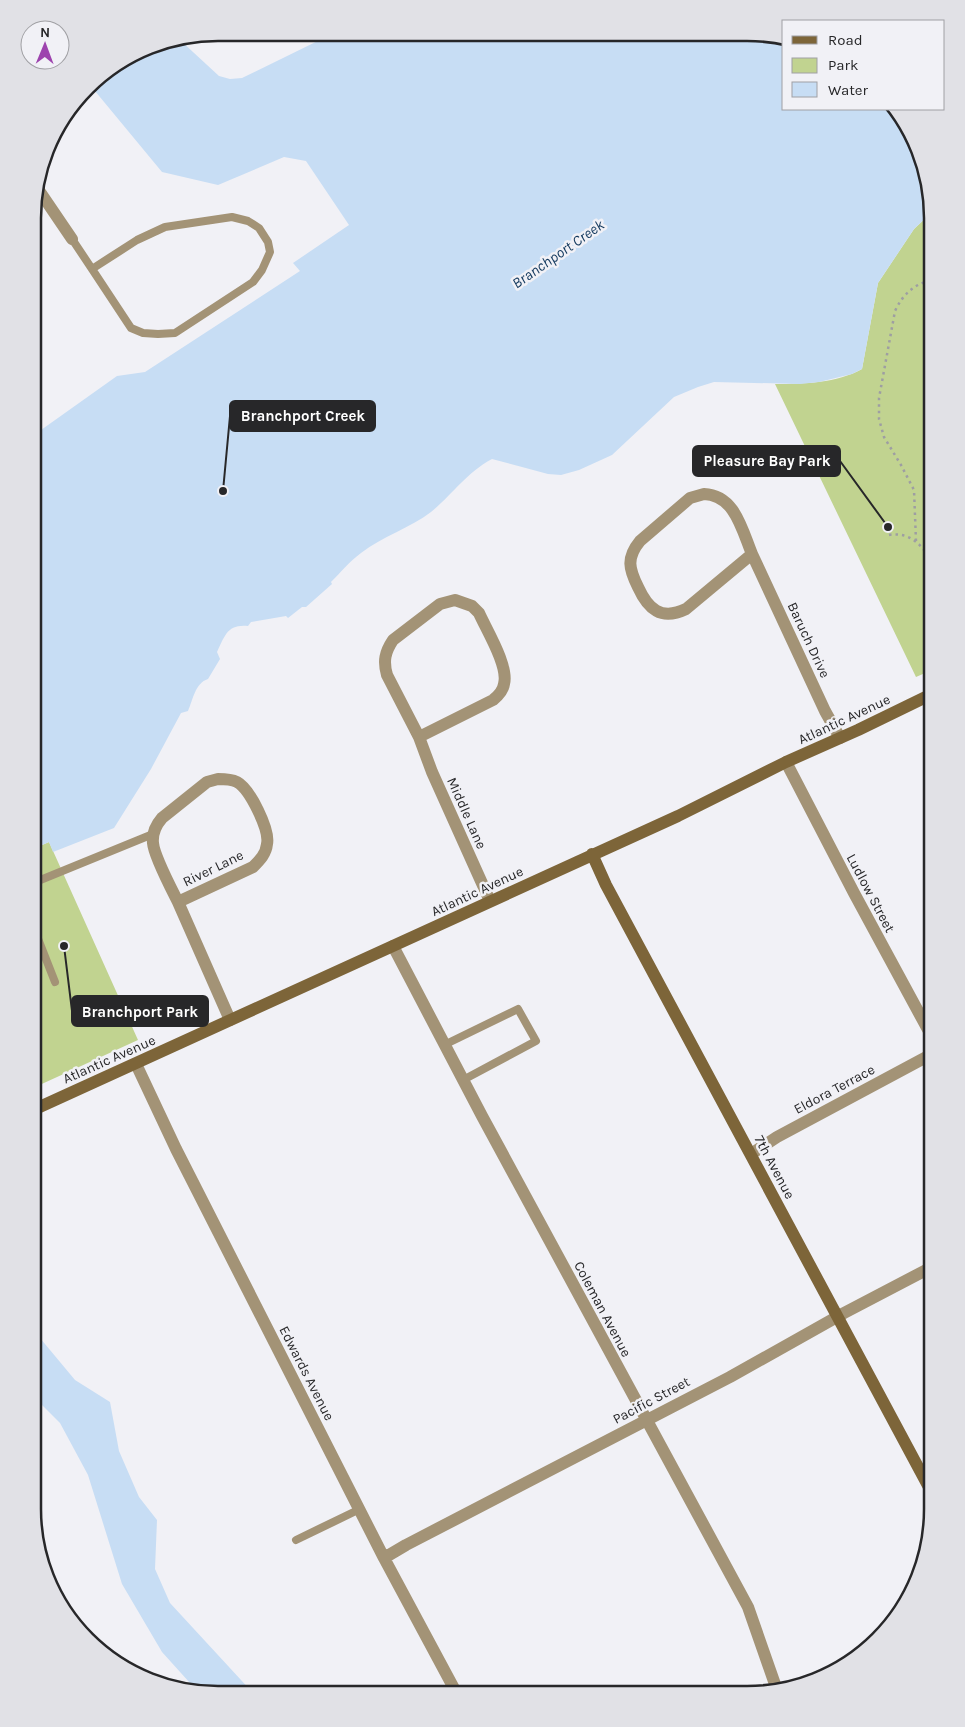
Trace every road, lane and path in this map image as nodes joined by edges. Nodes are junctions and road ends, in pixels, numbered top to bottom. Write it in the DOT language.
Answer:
graph roads {
  1 [pos="43,196"];
  2 [pos="72,239"];
  3 [pos="92,269"];
  4 [pos="924,283"];
  5 [pos="889,535"];
  6 [pos="916,542"];
  7 [pos="924,550"];
  8 [pos="752,554"];
  9 [pos="924,698"];
  10 [pos="419,737"];
  11 [pos="840,738"];
  12 [pos="786,762"];
  13 [pos="153,834"];
  14 [pos="592,854"];
  15 [pos="41,880"];
  16 [pos="490,901"];
  17 [pos="178,902"];
  18 [pos="41,946"];
  19 [pos="393,946"];
  20 [pos="55,982"];
  21 [pos="230,1020"];
  22 [pos="923,1021"];
  23 [pos="444,1045"];
  24 [pos="923,1059"];
  25 [pos="136,1064"];
  26 [pos="463,1080"];
  27 [pos="41,1106"];
  28 [pos="751,1154"];
  29 [pos="923,1272"];
  30 [pos="837,1317"];
  31 [pos="646,1420"];
  32 [pos="923,1476"];
  33 [pos="360,1509"];
  34 [pos="296,1540"];
  35 [pos="384,1558"];
  36 [pos="775,1683"];
  37 [pos="454,1686"];
  1 -- 2 [label="street"];
  2 -- 3 [label="lane"];
  3 -- 3 [label="lane"];
  4 -- 6 [label="path"];
  5 -- 6 [label="path"];
  6 -- 7 [label="path"];
  8 -- 8 [label="street, Baruch Drive"];
  8 -- 11 [label="street, Baruch Drive"];
  9 -- 11 [label="street, Atlantic Avenue"];
  10 -- 10 [label="street, Middle Lane"];
  10 -- 16 [label="street, Middle Lane"];
  11 -- 12 [label="street, Atlantic Avenue"];
  12 -- 14 [label="street, Atlantic Avenue"];
  12 -- 22 [label="street, Ludlow Street"];
  13 -- 15 [label="lane"];
  13 -- 17 [label="street, River Lane"];
  13 -- 17 [label="street, River Lane"];
  14 -- 16 [label="street, Atlantic Avenue"];
  14 -- 28 [label="street, 7th Avenue"];
  16 -- 19 [label="street, Atlantic Avenue"];
  17 -- 21 [label="street, River Lane"];
  18 -- 20 [label="lane"];
  19 -- 21 [label="street, Atlantic Avenue"];
  19 -- 23 [label="street, Coleman Avenue"];
  21 -- 25 [label="street, Atlantic Avenue"];
  23 -- 26 [label="street, Coleman Avenue"];
  23 -- 26 [label="lane"];
  24 -- 28 [label="street, Eldora Terrace"];
  25 -- 27 [label="street, Atlantic Avenue"];
  25 -- 33 [label="street, Edwards Avenue"];
  26 -- 31 [label="street, Coleman Avenue"];
  28 -- 30 [label="street, 7th Avenue"];
  29 -- 30 [label="street, Pacific Street"];
  30 -- 31 [label="street, Pacific Street"];
  30 -- 32 [label="street, 7th Avenue"];
  31 -- 35 [label="street, Pacific Street"];
  31 -- 36 [label="street, Coleman Avenue"];
  33 -- 34 [label="lane"];
  33 -- 35 [label="street, Edwards Avenue"];
  35 -- 37 [label="street, Edwards Avenue"];
}
